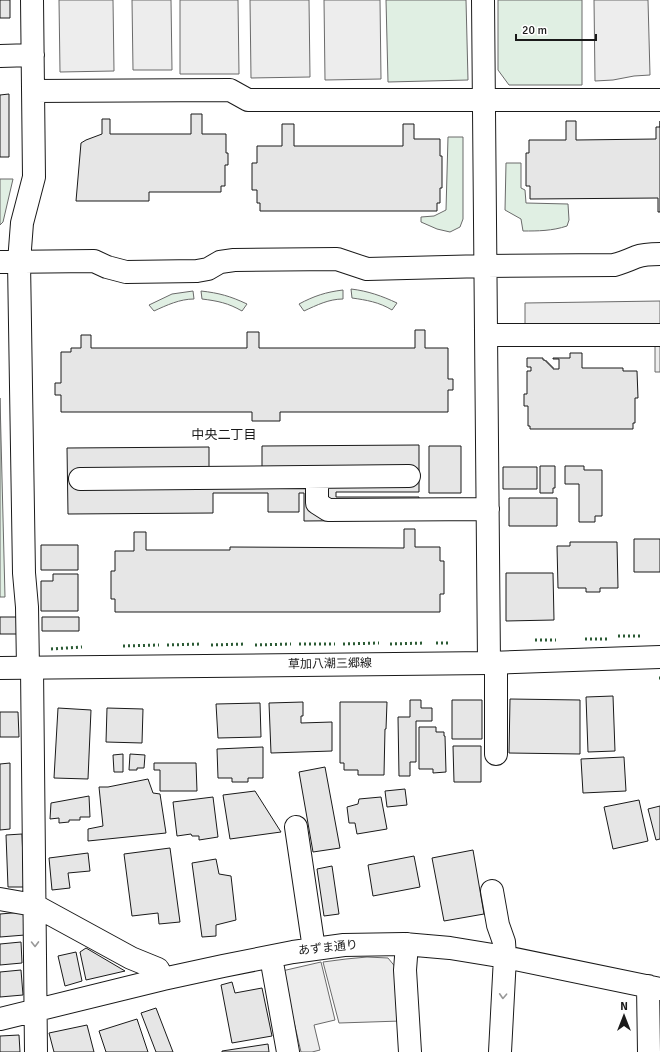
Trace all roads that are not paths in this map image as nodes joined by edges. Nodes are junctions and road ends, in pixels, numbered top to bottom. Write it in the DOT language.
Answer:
graph roads {
  1 [pos="32,0"];
  2 [pos="483,0"];
  3 [pos="33,55"];
  4 [pos="0,56"];
  5 [pos="33,91"];
  6 [pos="484,100"];
  7 [pos="660,100"];
  8 [pos="660,254"];
  9 [pos="9,262"];
  10 [pos="486,266"];
  11 [pos="487,335"];
  12 [pos="660,335"];
  13 [pos="409,476"];
  14 [pos="317,477"];
  15 [pos="80,479"];
  16 [pos="488,509"];
  17 [pos="660,656"];
  18 [pos="493,662"];
  19 [pos="0,668"];
  20 [pos="30,668"];
  21 [pos="496,754"];
  22 [pos="296,827"];
  23 [pos="492,890"];
  24 [pos="0,899"];
  25 [pos="34,905"];
  26 [pos="407,944"];
  27 [pos="314,949"];
  28 [pos="271,957"];
  29 [pos="505,957"];
  30 [pos="163,979"];
  31 [pos="654,988"];
  32 [pos="36,1011"];
  33 [pos="0,1019"];
  34 [pos="36,1052"];
  35 [pos="288,1052"];
  36 [pos="410,1052"];
  37 [pos="500,1052"];
  38 [pos="649,1052"];
  1 -- 3 [label="street"];
  2 -- 6 [label="street"];
  3 -- 4 [label="street"];
  3 -- 5 [label="street"];
  5 -- 6 [label="street"];
  5 -- 9 [label="street"];
  6 -- 7 [label="street"];
  6 -- 10 [label="street"];
  8 -- 10 [label="street"];
  9 -- 10 [label="street"];
  9 -- 20 [label="street"];
  10 -- 11 [label="street"];
  11 -- 12 [label="street"];
  11 -- 16 [label="street"];
  13 -- 14 [label="street"];
  14 -- 15 [label="street"];
  14 -- 16 [label="street"];
  16 -- 18 [label="street"];
  17 -- 18 [label="street, 草加八潮三郷線"];
  18 -- 20 [label="street, 草加八潮三郷線"];
  18 -- 21 [label="street"];
  19 -- 20 [label="street, 草加八潮三郷線"];
  20 -- 25 [label="street"];
  22 -- 27 [label="street"];
  23 -- 29 [label="street"];
  24 -- 25 [label="street"];
  25 -- 30 [label="street"];
  25 -- 32 [label="street, one-way"];
  26 -- 27 [label="street, あずま通り"];
  26 -- 29 [label="street, あずま通り"];
  26 -- 36 [label="street"];
  27 -- 28 [label="street, あずま通り"];
  28 -- 30 [label="street, あずま通り"];
  28 -- 35 [label="street"];
  29 -- 31 [label="street, あずま通り"];
  29 -- 37 [label="street, one-way"];
  30 -- 32 [label="street, あずま通り"];
  31 -- 38 [label="street"];
  32 -- 33 [label="street, あずま通り"];
  32 -- 34 [label="street"];
}
